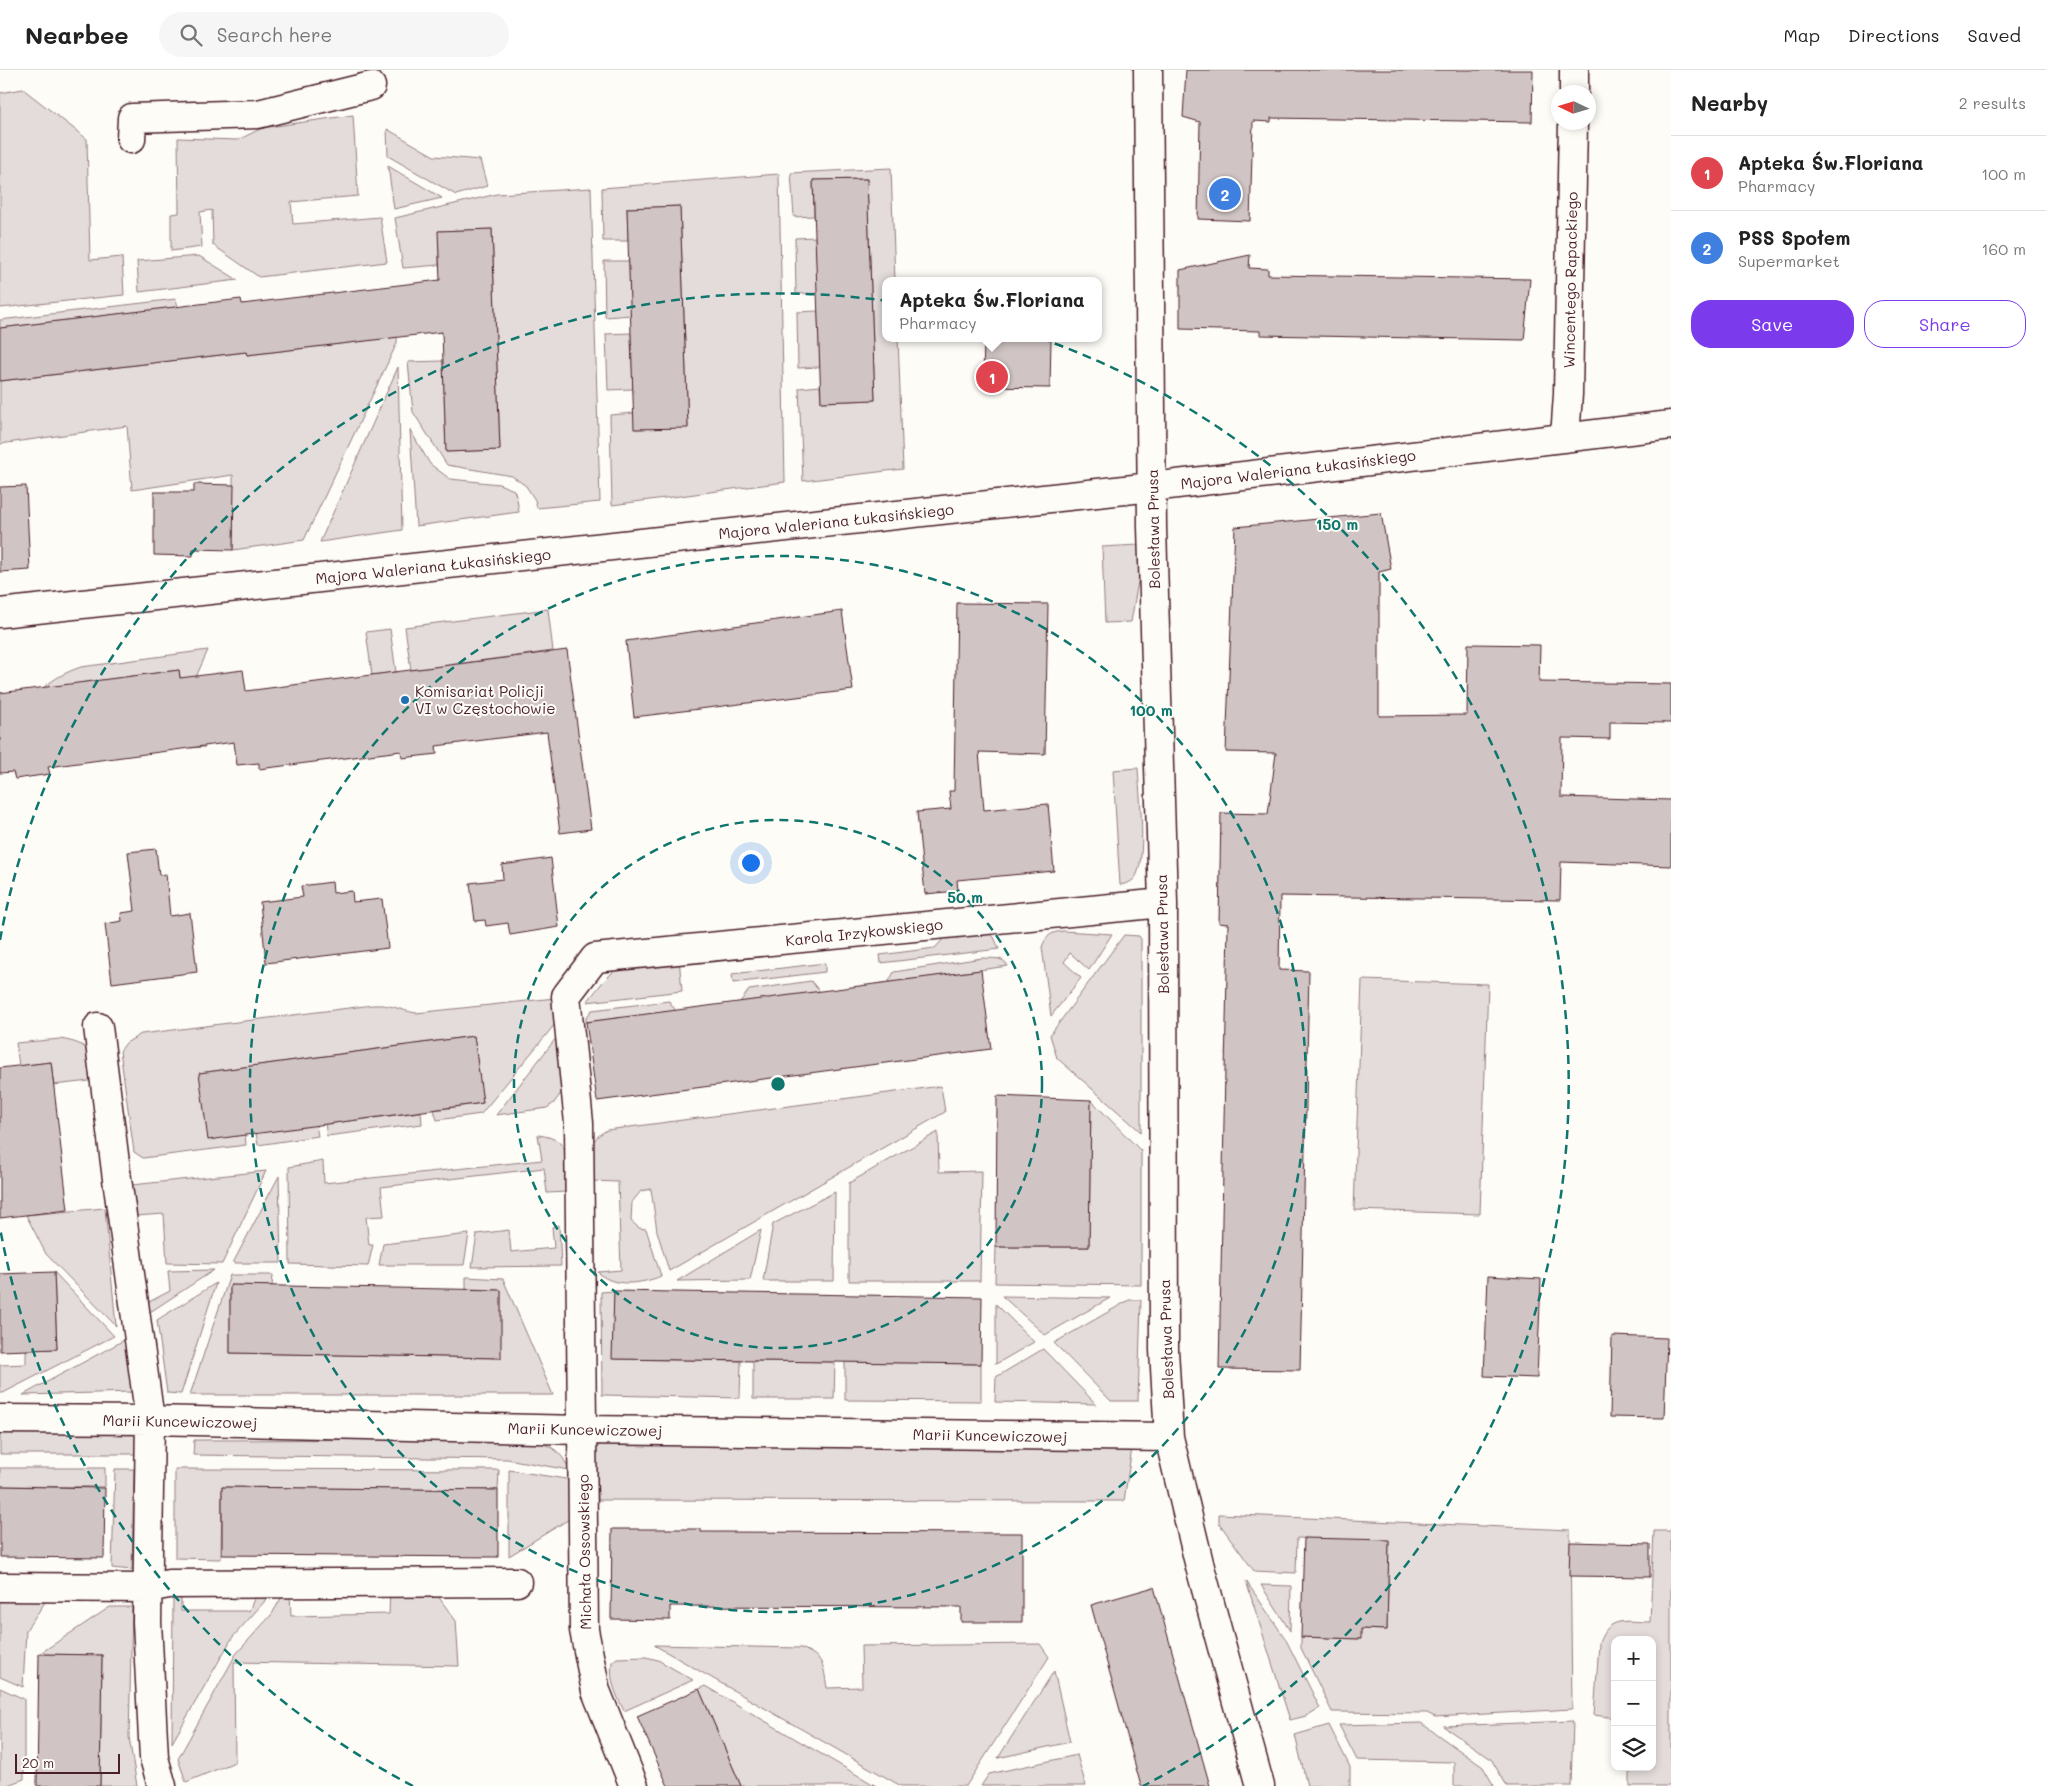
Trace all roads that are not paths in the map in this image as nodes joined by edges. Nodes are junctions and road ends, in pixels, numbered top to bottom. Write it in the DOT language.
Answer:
graph roads {
  1 [pos="1148,70"];
  2 [pos="1574,70"];
  3 [pos="1574,85"];
  4 [pos="371,86"];
  5 [pos="1573,130"];
  6 [pos="131,139"];
  7 [pos="1671,425"];
  8 [pos="1565,438"];
  9 [pos="1152,487"];
  10 [pos="0,613"];
  11 [pos="1163,903"];
  12 [pos="98,1027"];
  13 [pos="0,1419"];
  14 [pos="150,1420"];
  15 [pos="582,1430"];
  16 [pos="1169,1437"];
  17 [pos="517,1582"];
  18 [pos="0,1587"];
  19 [pos="148,1588"];
  20 [pos="162,1786"];
  21 [pos="634,1786"];
  22 [pos="1260,1786"];
  1 -- 9 [label="street, Bolesława Prusa"];
  2 -- 3 [label="street"];
  4 -- 6 [label="street"];
  5 -- 8 [label="street, Wincentego Rapackiego"];
  7 -- 8 [label="street, Majora Waleriana Łukasińskiego"];
  8 -- 9 [label="street, Majora Waleriana Łukasińskiego"];
  9 -- 10 [label="street, Majora Waleriana Łukasińskiego"];
  9 -- 11 [label="street, Bolesława Prusa"];
  11 -- 15 [label="street, Karola Irzykowskiego"];
  11 -- 16 [label="street, Bolesława Prusa"];
  12 -- 14 [label="street"];
  13 -- 14 [label="street, Marii Kuncewiczowej"];
  14 -- 15 [label="street, Marii Kuncewiczowej"];
  14 -- 19 [label="street"];
  15 -- 16 [label="street, Marii Kuncewiczowej"];
  15 -- 21 [label="street, Michała Ossowskiego"];
  16 -- 22 [label="street, Bolesława Prusa"];
  17 -- 19 [label="street"];
  18 -- 19 [label="street"];
  19 -- 20 [label="street"];
}
